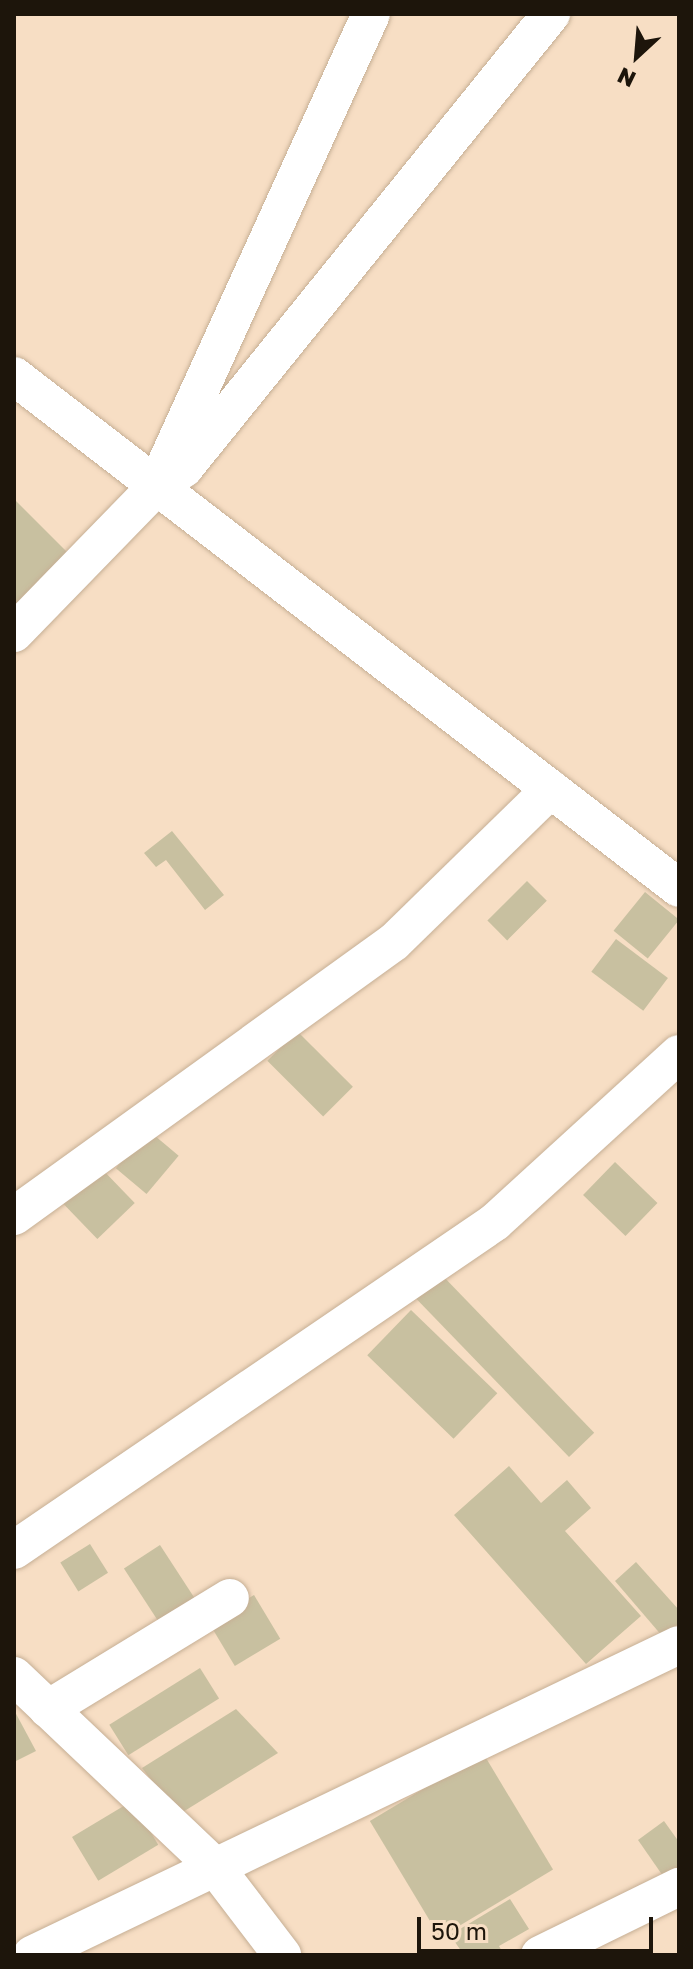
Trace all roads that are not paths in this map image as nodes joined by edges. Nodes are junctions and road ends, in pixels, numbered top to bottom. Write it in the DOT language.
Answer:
graph roads {
  1 [pos="371,14"];
  2 [pos="551,14"];
  3 [pos="14,376"];
  4 [pos="156,487"];
  5 [pos="14,633"];
  6 [pos="551,789"];
  7 [pos="679,888"];
  8 [pos="679,1054"];
  9 [pos="14,1216"];
  10 [pos="14,1550"];
  11 [pos="230,1598"];
  12 [pos="679,1645"];
  13 [pos="14,1676"];
  14 [pos="48,1709"];
  15 [pos="215,1867"];
  16 [pos="679,1887"];
  17 [pos="32,1955"];
  18 [pos="282,1955"];
  19 [pos="540,1955"];
  1 -- 4 [label="street"];
  2 -- 4 [label="street"];
  3 -- 4 [label="street"];
  4 -- 5 [label="street"];
  4 -- 6 [label="street"];
  6 -- 7 [label="street"];
  6 -- 9 [label="street"];
  8 -- 10 [label="street"];
  11 -- 14 [label="street"];
  12 -- 15 [label="street"];
  13 -- 14 [label="street"];
  14 -- 15 [label="street"];
  15 -- 17 [label="street"];
  15 -- 18 [label="street"];
  16 -- 19 [label="street"];
}
